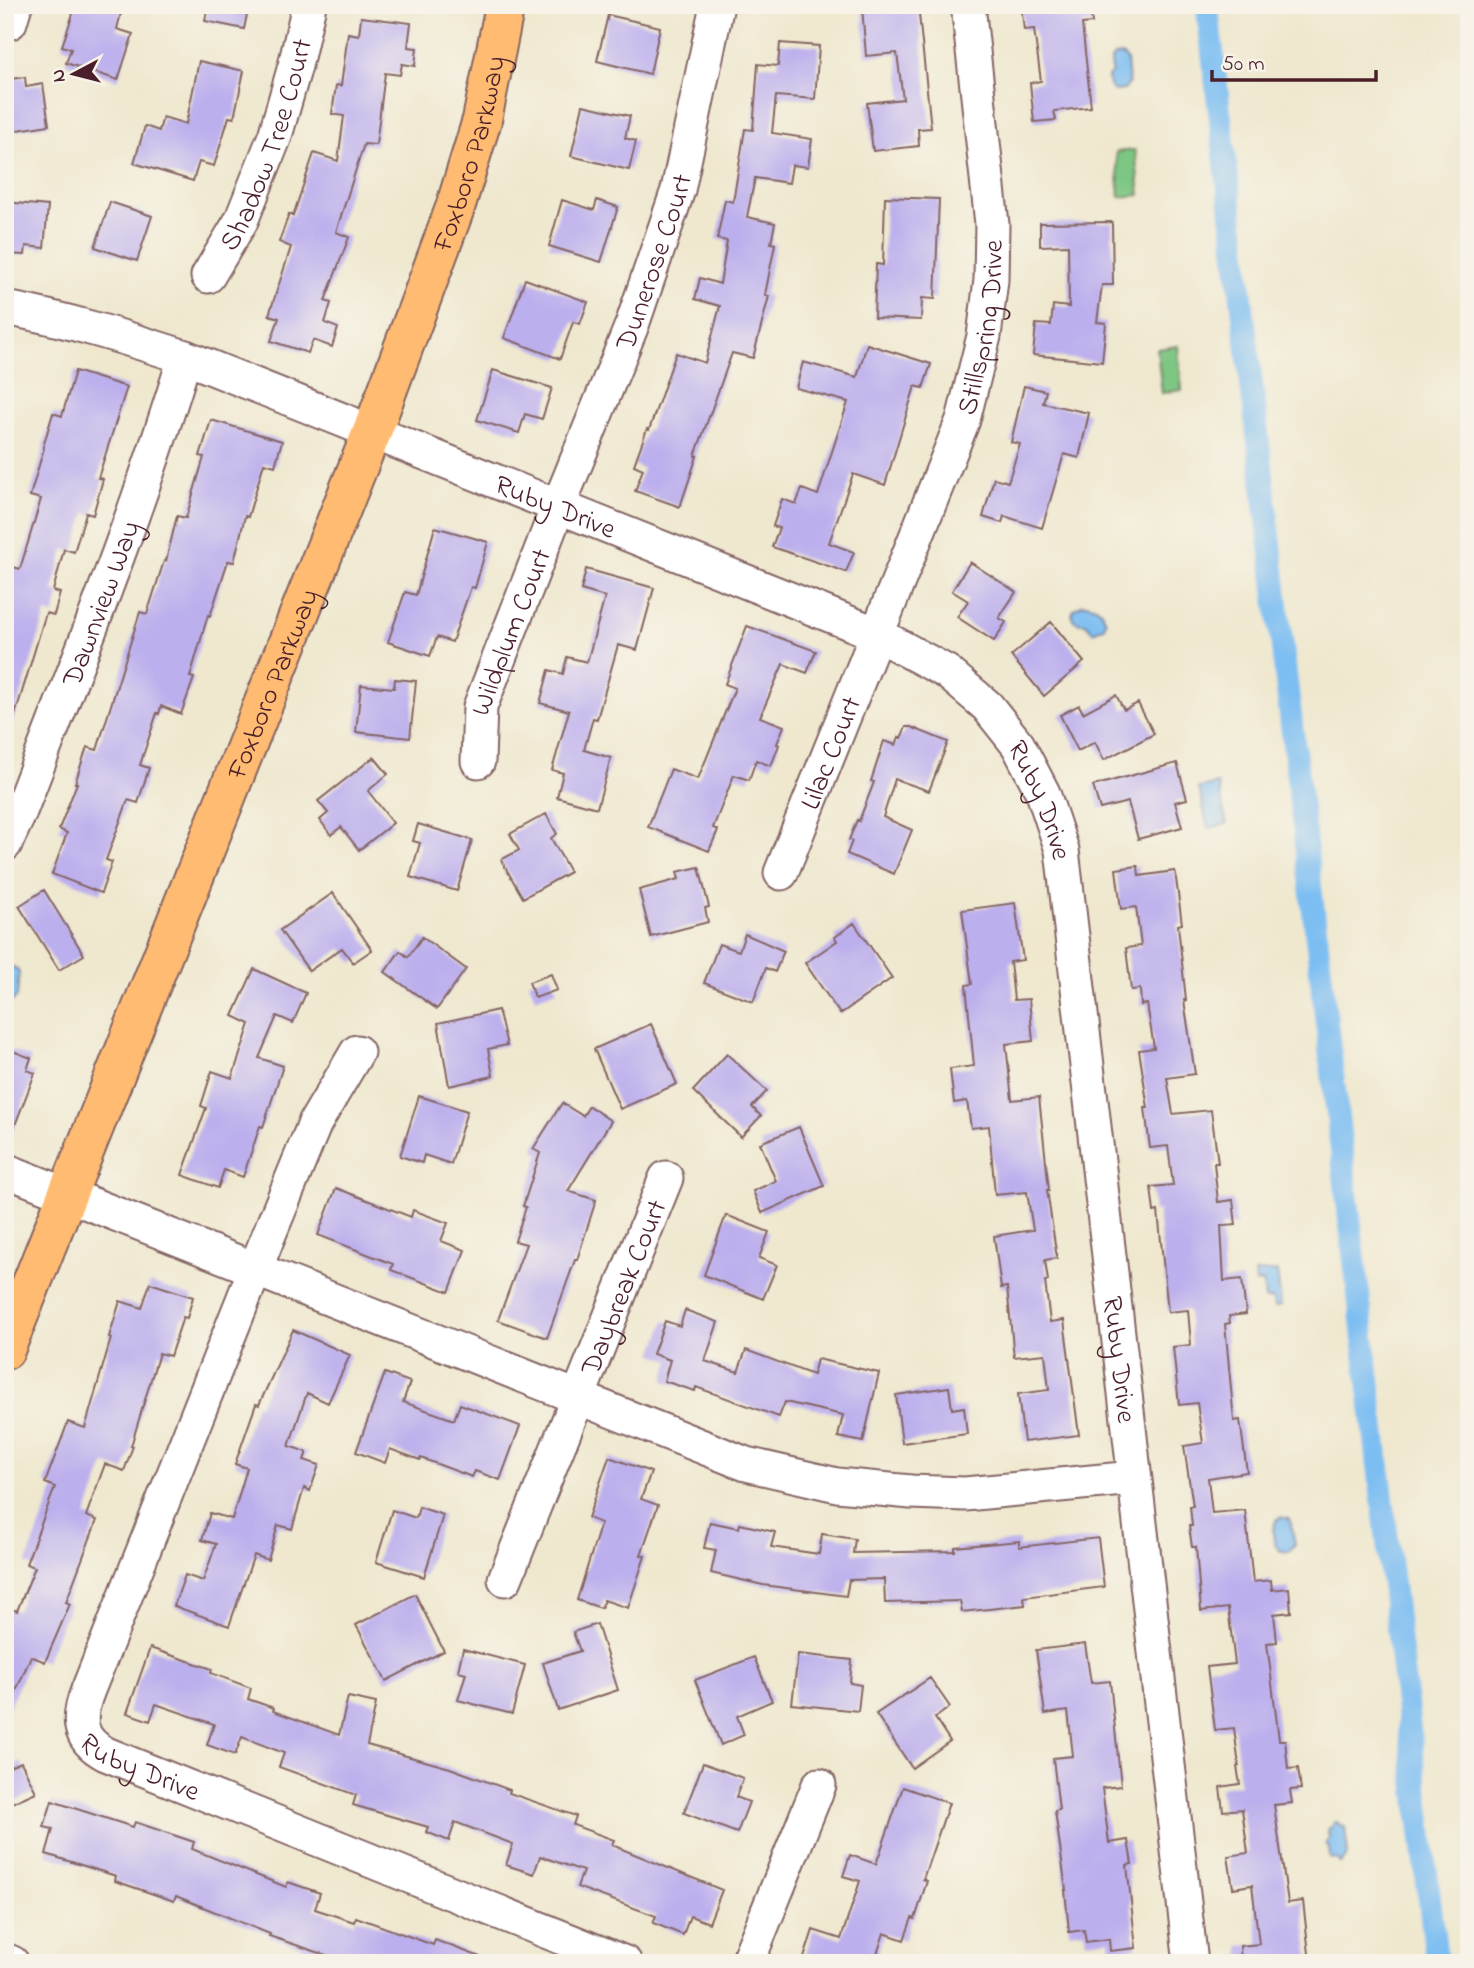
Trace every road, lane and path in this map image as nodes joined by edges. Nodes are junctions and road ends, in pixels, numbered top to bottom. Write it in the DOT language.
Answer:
graph roads {
  1 [pos="15,5"];
  2 [pos="309,5"];
  3 [pos="505,5"];
  4 [pos="717,5"];
  5 [pos="968,5"];
  6 [pos="5,23"];
  7 [pos="208,276"];
  8 [pos="5,308"];
  9 [pos="185,357"];
  10 [pos="372,432"];
  11 [pos="558,507"];
  12 [pos="877,634"];
  13 [pos="478,761"];
  14 [pos="5,844"];
  15 [pos="781,873"];
  16 [pos="356,1052"];
  17 [pos="5,1170"];
  18 [pos="666,1178"];
  19 [pos="67,1193"];
  20 [pos="256,1269"];
  21 [pos="5,1350"];
  22 [pos="579,1397"];
  23 [pos="1135,1478"];
  24 [pos="505,1579"];
  25 [pos="818,1785"];
  26 [pos="5,1960"];
  27 [pos="12,1963"];
  28 [pos="625,1963"];
  29 [pos="747,1963"];
  30 [pos="1191,1963"];
  1 -- 6 [label="street"];
  2 -- 7 [label="street, Shadow Tree Court"];
  3 -- 10 [label="main road, Foxboro Parkway"];
  4 -- 11 [label="street, Dunerose Court"];
  5 -- 12 [label="street, Stillspring Drive"];
  8 -- 9 [label="street, Ruby Drive"];
  9 -- 10 [label="street, Ruby Drive"];
  9 -- 14 [label="street, Dawnview Way"];
  10 -- 11 [label="street, Ruby Drive"];
  10 -- 19 [label="main road, Foxboro Parkway"];
  11 -- 12 [label="street, Ruby Drive"];
  11 -- 13 [label="street, Wildplum Court"];
  12 -- 15 [label="street, Lilac Court"];
  12 -- 23 [label="street, Ruby Drive"];
  16 -- 20 [label="street"];
  17 -- 19 [label="street"];
  18 -- 22 [label="street, Daybreak Court"];
  19 -- 20 [label="street"];
  19 -- 21 [label="main road, Foxboro Parkway"];
  20 -- 22 [label="street"];
  20 -- 28 [label="street, Ruby Drive"];
  22 -- 23 [label="street"];
  22 -- 24 [label="street, Daybreak Court"];
  23 -- 30 [label="street, Ruby Drive"];
  25 -- 29 [label="street"];
  26 -- 27 [label="street"];
}
